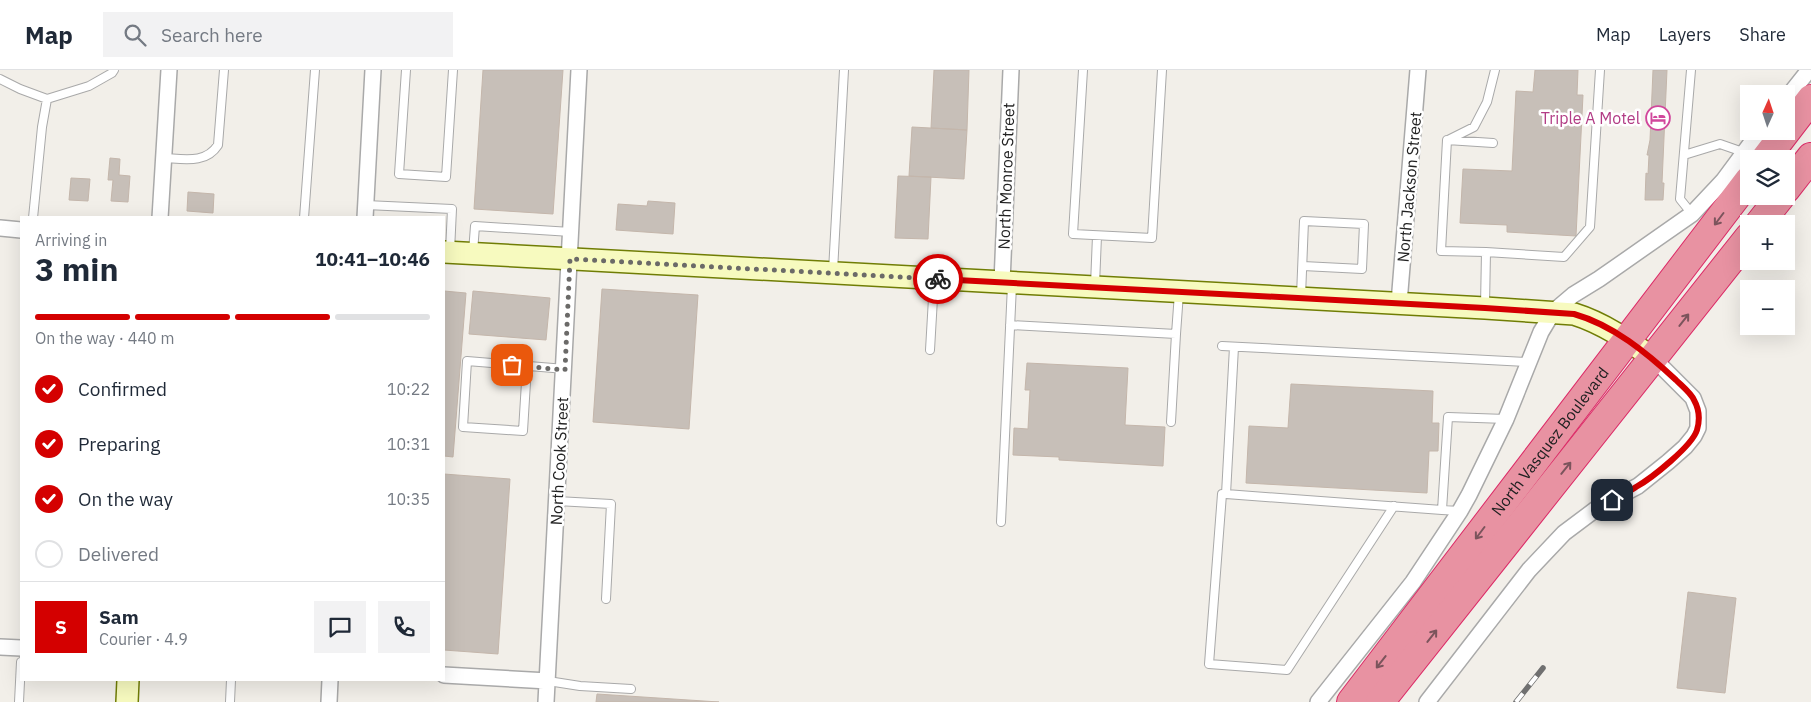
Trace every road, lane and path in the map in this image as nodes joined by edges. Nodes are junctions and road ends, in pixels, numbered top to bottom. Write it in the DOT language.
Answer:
graph roads {
  1 [pos="114,70"];
  2 [pos="169,70"];
  3 [pos="224,70"];
  4 [pos="314,70"];
  5 [pos="373,70"];
  6 [pos="406,70"];
  7 [pos="453,70"];
  8 [pos="579,70"];
  9 [pos="844,70"];
  10 [pos="1011,70"];
  11 [pos="1083,70"];
  12 [pos="1162,70"];
  13 [pos="1418,70"];
  14 [pos="1495,70"];
  15 [pos="1600,70"];
  16 [pos="1691,70"];
  17 [pos="1809,70"];
  18 [pos="0,78"];
  19 [pos="1795,88"];
  20 [pos="47,99"];
  21 [pos="1811,99"];
  22 [pos="1447,140"];
  23 [pos="1493,143"];
  24 [pos="1740,150"];
  25 [pos="1759,150"];
  26 [pos="1684,155"];
  27 [pos="1811,157"];
  28 [pos="164,158"];
  29 [pos="1740,167"];
  30 [pos="1795,177"];
  31 [pos="1740,192"];
  32 [pos="1774,205"];
  33 [pos="365,211"];
  34 [pos="1692,214"];
  35 [pos="1766,215"];
  36 [pos="33,216"];
  37 [pos="160,216"];
  38 [pos="304,216"];
  39 [pos="0,228"];
  40 [pos="20,230"];
  41 [pos="571,232"];
  42 [pos="1097,236"];
  43 [pos="1740,248"];
  44 [pos="1486,252"];
  45 [pos="447,253"];
  46 [pos="473,254"];
  47 [pos="570,259"];
  48 [pos="1302,266"];
  49 [pos="833,273"];
  50 [pos="934,278"];
  51 [pos="1007,282"];
  52 [pos="1095,287"];
  53 [pos="1179,292"];
  54 [pos="1301,298"];
  55 [pos="1399,303"];
  56 [pos="1485,308"];
  57 [pos="1554,312"];
  58 [pos="1010,326"];
  59 [pos="1176,334"];
  60 [pos="1627,340"];
  61 [pos="1222,346"];
  62 [pos="1234,346"];
  63 [pos="930,350"];
  64 [pos="1653,358"];
  65 [pos="1528,362"];
  66 [pos="527,366"];
  67 [pos="565,370"];
  68 [pos="1506,418"];
  69 [pos="1171,422"];
  70 [pos="1226,494"];
  71 [pos="557,501"];
  72 [pos="1394,506"];
  73 [pos="1442,510"];
  74 [pos="1460,511"];
  75 [pos="1001,522"];
  76 [pos="606,599"];
  77 [pos="0,647"];
  78 [pos="20,648"];
  79 [pos="445,675"];
  80 [pos="20,681"];
  81 [pos="128,681"];
  82 [pos="232,681"];
  83 [pos="330,681"];
  84 [pos="548,681"];
  85 [pos="631,689"];
  86 [pos="19,702"];
  87 [pos="127,702"];
  88 [pos="230,702"];
  89 [pos="330,702"];
  90 [pos="546,702"];
  91 [pos="1318,702"];
  92 [pos="1350,702"];
  93 [pos="1380,702"];
  94 [pos="1427,702"];
  1 -- 20 [label="lane"];
  2 -- 28 [label="street"];
  3 -- 28 [label="lane"];
  4 -- 38 [label="lane"];
  5 -- 33 [label="street"];
  6 -- 7 [label="lane"];
  8 -- 41 [label="street, North Cook Street"];
  9 -- 49 [label="lane"];
  10 -- 51 [label="street, North Monroe Street"];
  11 -- 42 [label="lane"];
  12 -- 42 [label="lane"];
  13 -- 55 [label="street, North Jackson Street"];
  14 -- 22 [label="lane"];
  15 -- 44 [label="lane"];
  16 -- 26 [label="lane"];
  17 -- 19 [label="street"];
  18 -- 20 [label="lane"];
  20 -- 36 [label="lane"];
  21 -- 25 [label="highway"];
  22 -- 23 [label="lane"];
  22 -- 44 [label="lane"];
  24 -- 26 [label="lane"];
  26 -- 34 [label="lane"];
  27 -- 30 [label="highway"];
  28 -- 37 [label="street"];
  29 -- 34 [label="street"];
  31 -- 60 [label="highway, North Vasquez Boulevard, one-way"];
  32 -- 35 [label="highway"];
  33 -- 45 [label="lane"];
  34 -- 57 [label="street"];
  39 -- 40 [label="street"];
  41 -- 46 [label="lane"];
  41 -- 47 [label="street, North Cook Street"];
  42 -- 52 [label="lane"];
  64 -- 43 [label="highway, North Vasquez Boulevard, one-way"];
  44 -- 56 [label="lane"];
  45 -- 46 [label="street"];
  46 -- 47 [label="street"];
  47 -- 49 [label="street"];
  47 -- 67 [label="street, North Cook Street"];
  48 -- 48 [label="lane"];
  48 -- 54 [label="lane"];
  49 -- 50 [label="street"];
  50 -- 51 [label="street"];
  50 -- 63 [label="lane"];
  51 -- 52 [label="street"];
  51 -- 58 [label="lane"];
  52 -- 53 [label="street"];
  53 -- 54 [label="street"];
  53 -- 59 [label="lane"];
  54 -- 55 [label="street"];
  55 -- 56 [label="street"];
  56 -- 57 [label="street"];
  57 -- 60 [label="street"];
  57 -- 65 [label="street"];
  58 -- 59 [label="lane"];
  58 -- 75 [label="lane"];
  59 -- 69 [label="lane"];
  60 -- 64 [label="street"];
  60 -- 92 [label="highway, North Vasquez Boulevard, one-way"];
  61 -- 62 [label="lane"];
  62 -- 65 [label="lane"];
  62 -- 70 [label="lane"];
  93 -- 64 [label="highway, North Vasquez Boulevard, one-way"];
  64 -- 94 [label="street"];
  65 -- 68 [label="street"];
  66 -- 66 [label="lane"];
  66 -- 67 [label="lane"];
  67 -- 71 [label="street, North Cook Street"];
  68 -- 73 [label="lane"];
  68 -- 74 [label="street"];
  70 -- 72 [label="lane"];
  70 -- 72 [label="lane"];
  71 -- 76 [label="lane"];
  71 -- 84 [label="street, North Cook Street"];
  72 -- 73 [label="lane"];
  73 -- 74 [label="lane"];
  74 -- 91 [label="street"];
  77 -- 78 [label="street"];
  79 -- 84 [label="street"];
  80 -- 86 [label="lane"];
  81 -- 87 [label="street"];
  82 -- 88 [label="lane"];
  83 -- 89 [label="street"];
  84 -- 85 [label="lane"];
  84 -- 90 [label="street, North Cook Street"];
}
